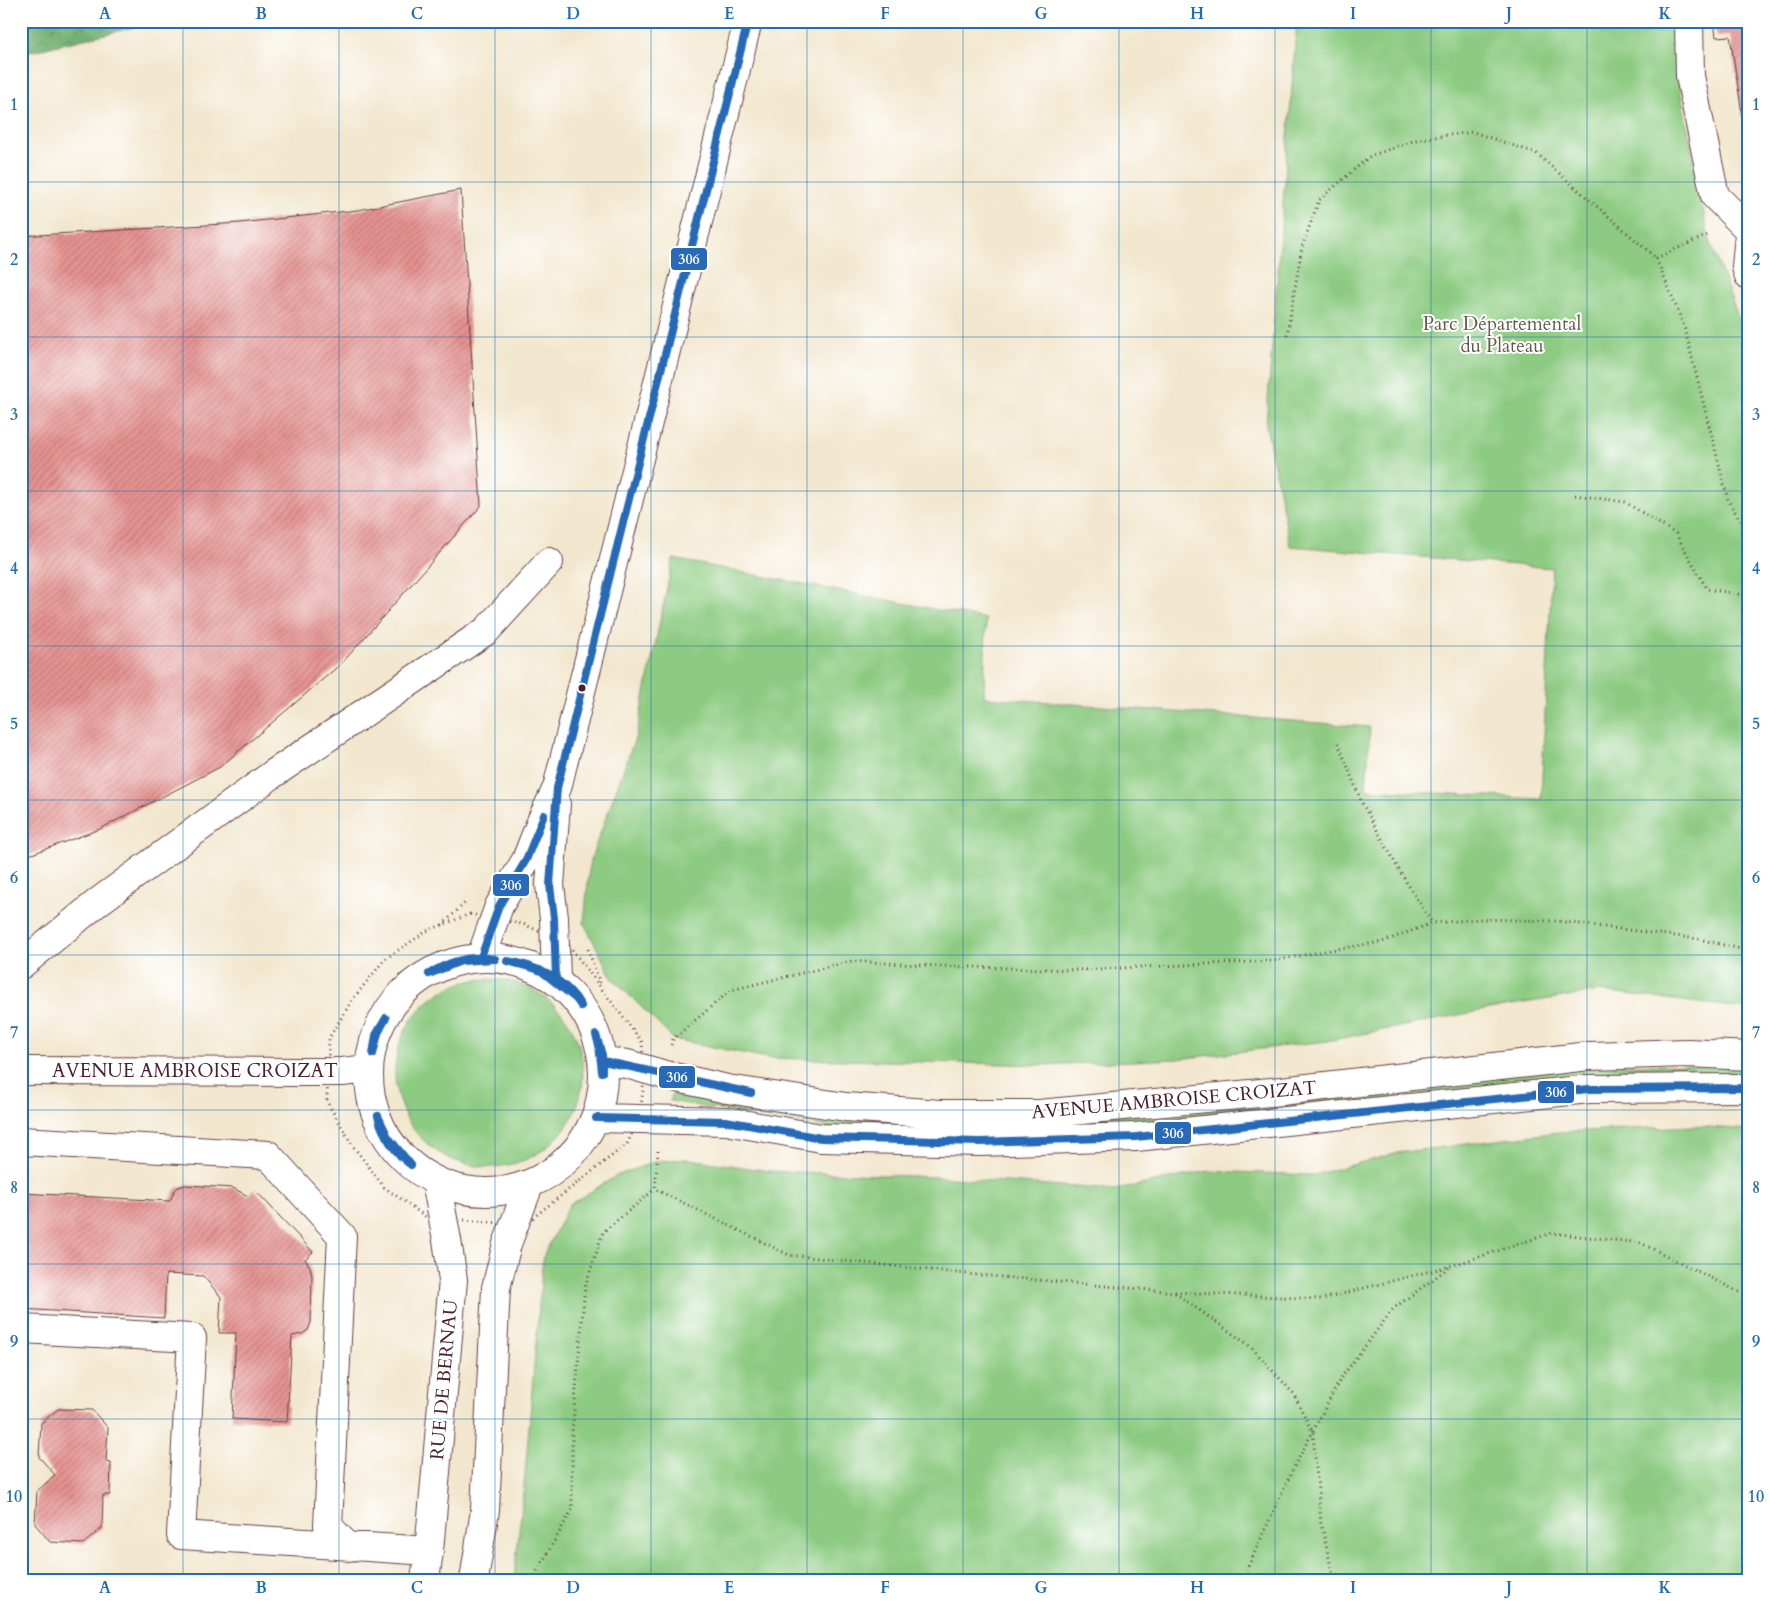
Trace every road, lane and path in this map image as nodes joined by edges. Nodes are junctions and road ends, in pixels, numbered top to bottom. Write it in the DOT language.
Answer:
graph roads {
  1 [pos="748,21"];
  2 [pos="1689,21"];
  3 [pos="1749,232"];
  4 [pos="1716,234"];
  5 [pos="1656,258"];
  6 [pos="1749,276"];
  7 [pos="1287,334"];
  8 [pos="1575,495"];
  9 [pos="1749,535"];
  10 [pos="549,562"];
  11 [pos="1749,593"];
  12 [pos="1338,743"];
  13 [pos="557,788"];
  14 [pos="494,919"];
  15 [pos="1432,923"];
  16 [pos="554,937"];
  17 [pos="1749,951"];
  18 [pos="481,957"];
  19 [pos="21,965"];
  20 [pos="556,979"];
  21 [pos="672,1039"];
  22 [pos="1749,1056"];
  23 [pos="603,1061"];
  24 [pos="369,1069"];
  25 [pos="644,1070"];
  26 [pos="21,1071"];
  27 [pos="328,1072"];
  28 [pos="1749,1088"];
  29 [pos="596,1118"];
  30 [pos="639,1119"];
  31 [pos="21,1141"];
  32 [pos="658,1150"];
  33 [pos="436,1181"];
  34 [pos="529,1185"];
  35 [pos="655,1189"];
  36 [pos="443,1219"];
  37 [pos="514,1224"];
  38 [pos="1454,1265"];
  39 [pos="1175,1292"];
  40 [pos="1749,1297"];
  41 [pos="21,1329"];
  42 [pos="1312,1433"];
  43 [pos="348,1547"];
  44 [pos="429,1551"];
  45 [pos="424,1580"];
  46 [pos="474,1580"];
  47 [pos="532,1580"];
  48 [pos="1242,1580"];
  49 [pos="1334,1580"];
  1 -- 13 [label="street"];
  2 -- 3 [label="street"];
  3 -- 6 [label="street"];
  4 -- 5 [label="path"];
  5 -- 7 [label="path"];
  5 -- 9 [label="path"];
  8 -- 11 [label="path"];
  10 -- 19 [label="street"];
  12 -- 15 [label="path"];
  13 -- 14 [label="street"];
  13 -- 16 [label="street"];
  14 -- 16 [label="path"];
  14 -- 18 [label="street"];
  14 -- 27 [label="path"];
  15 -- 17 [label="path"];
  15 -- 21 [label="path"];
  16 -- 20 [label="street"];
  16 -- 25 [label="path"];
  18 -- 20 [label="street"];
  18 -- 24 [label="street"];
  20 -- 23 [label="street"];
  22 -- 25 [label="street, AVENUE AMBROISE CROIZAT"];
  23 -- 25 [label="street, AVENUE AMBROISE CROIZAT"];
  23 -- 29 [label="street"];
  24 -- 27 [label="street, AVENUE AMBROISE CROIZAT"];
  24 -- 33 [label="street"];
  25 -- 30 [label="path"];
  26 -- 27 [label="street, AVENUE AMBROISE CROIZAT"];
  27 -- 36 [label="path"];
  28 -- 30 [label="street, AVENUE AMBROISE CROIZAT"];
  29 -- 30 [label="street, AVENUE AMBROISE CROIZAT"];
  29 -- 34 [label="street"];
  30 -- 37 [label="path"];
  31 -- 43 [label="street"];
  32 -- 35 [label="path"];
  33 -- 34 [label="street"];
  33 -- 36 [label="street, RUE DE BERNAU"];
  34 -- 37 [label="street"];
  35 -- 39 [label="path"];
  35 -- 47 [label="path"];
  36 -- 37 [label="path"];
  36 -- 44 [label="street, RUE DE BERNAU"];
  37 -- 46 [label="street"];
  38 -- 39 [label="path"];
  38 -- 40 [label="path"];
  38 -- 42 [label="path"];
  39 -- 42 [label="path"];
  41 -- 43 [label="street"];
  42 -- 48 [label="path"];
  42 -- 49 [label="path"];
  43 -- 44 [label="street"];
  44 -- 45 [label="street, RUE DE BERNAU"];
}
